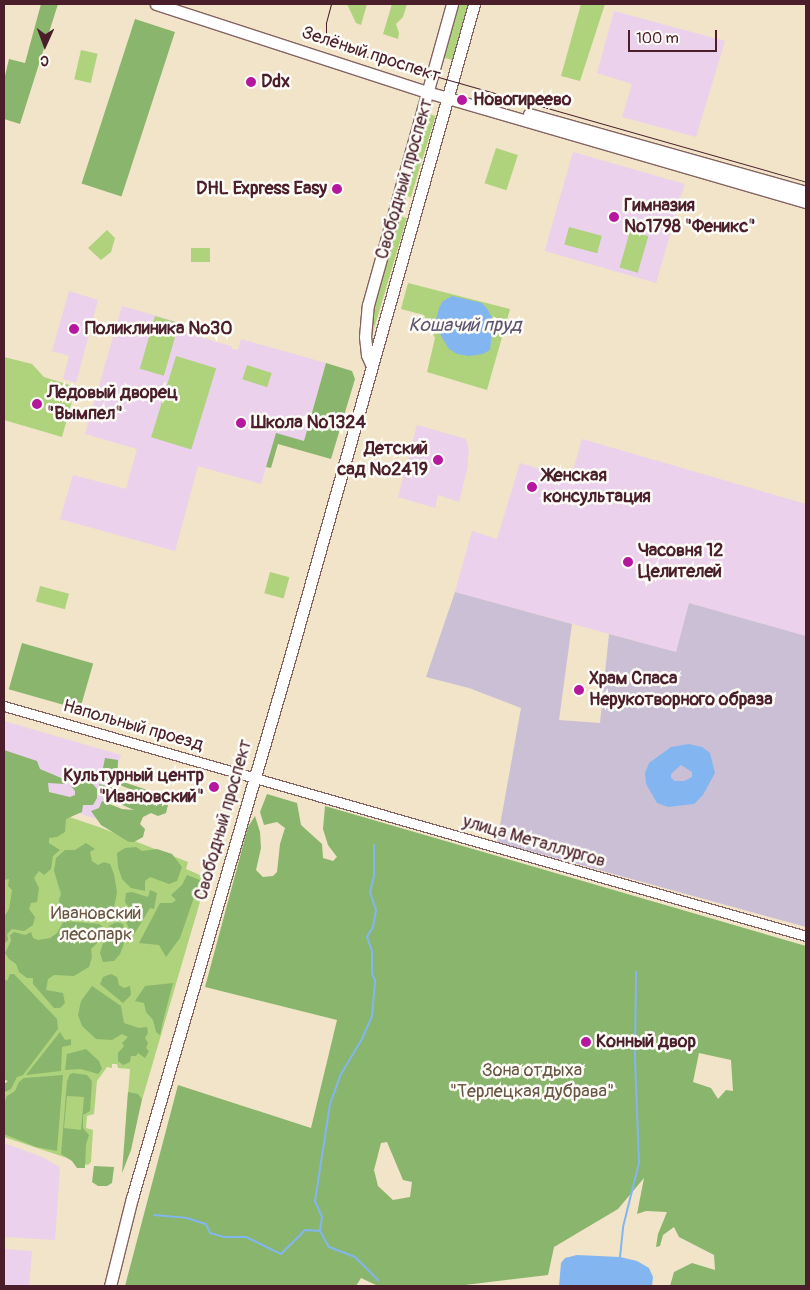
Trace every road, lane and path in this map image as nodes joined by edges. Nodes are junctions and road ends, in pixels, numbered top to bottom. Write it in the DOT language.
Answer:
graph roads {
  1 [pos="156,4"];
  2 [pos="179,4"];
  3 [pos="452,4"];
  4 [pos="474,4"];
  5 [pos="428,88"];
  6 [pos="448,94"];
  7 [pos="806,192"];
  8 [pos="806,202"];
  9 [pos="371,364"];
  10 [pos="4,706"];
  11 [pos="254,777"];
  12 [pos="806,936"];
  13 [pos="110,1286"];
  1 -- 5 [label="main road, Зелёный проспект"];
  2 -- 5 [label="main road, Зелёный проспект"];
  3 -- 5 [label="main road, Свободный проспект"];
  4 -- 6 [label="main road, Свободный проспект"];
  5 -- 6 [label="main road, Зелёный проспект"];
  5 -- 9 [label="main road, Свободный проспект"];
  6 -- 7 [label="main road, Зелёный проспект"];
  6 -- 8 [label="main road, Зелёный проспект"];
  6 -- 9 [label="main road, Свободный проспект"];
  9 -- 11 [label="main road, Свободный проспект"];
  10 -- 11 [label="street, Напольный проезд"];
  11 -- 12 [label="street, улица Металлургов"];
  11 -- 13 [label="main road, Свободный проспект"];
}
